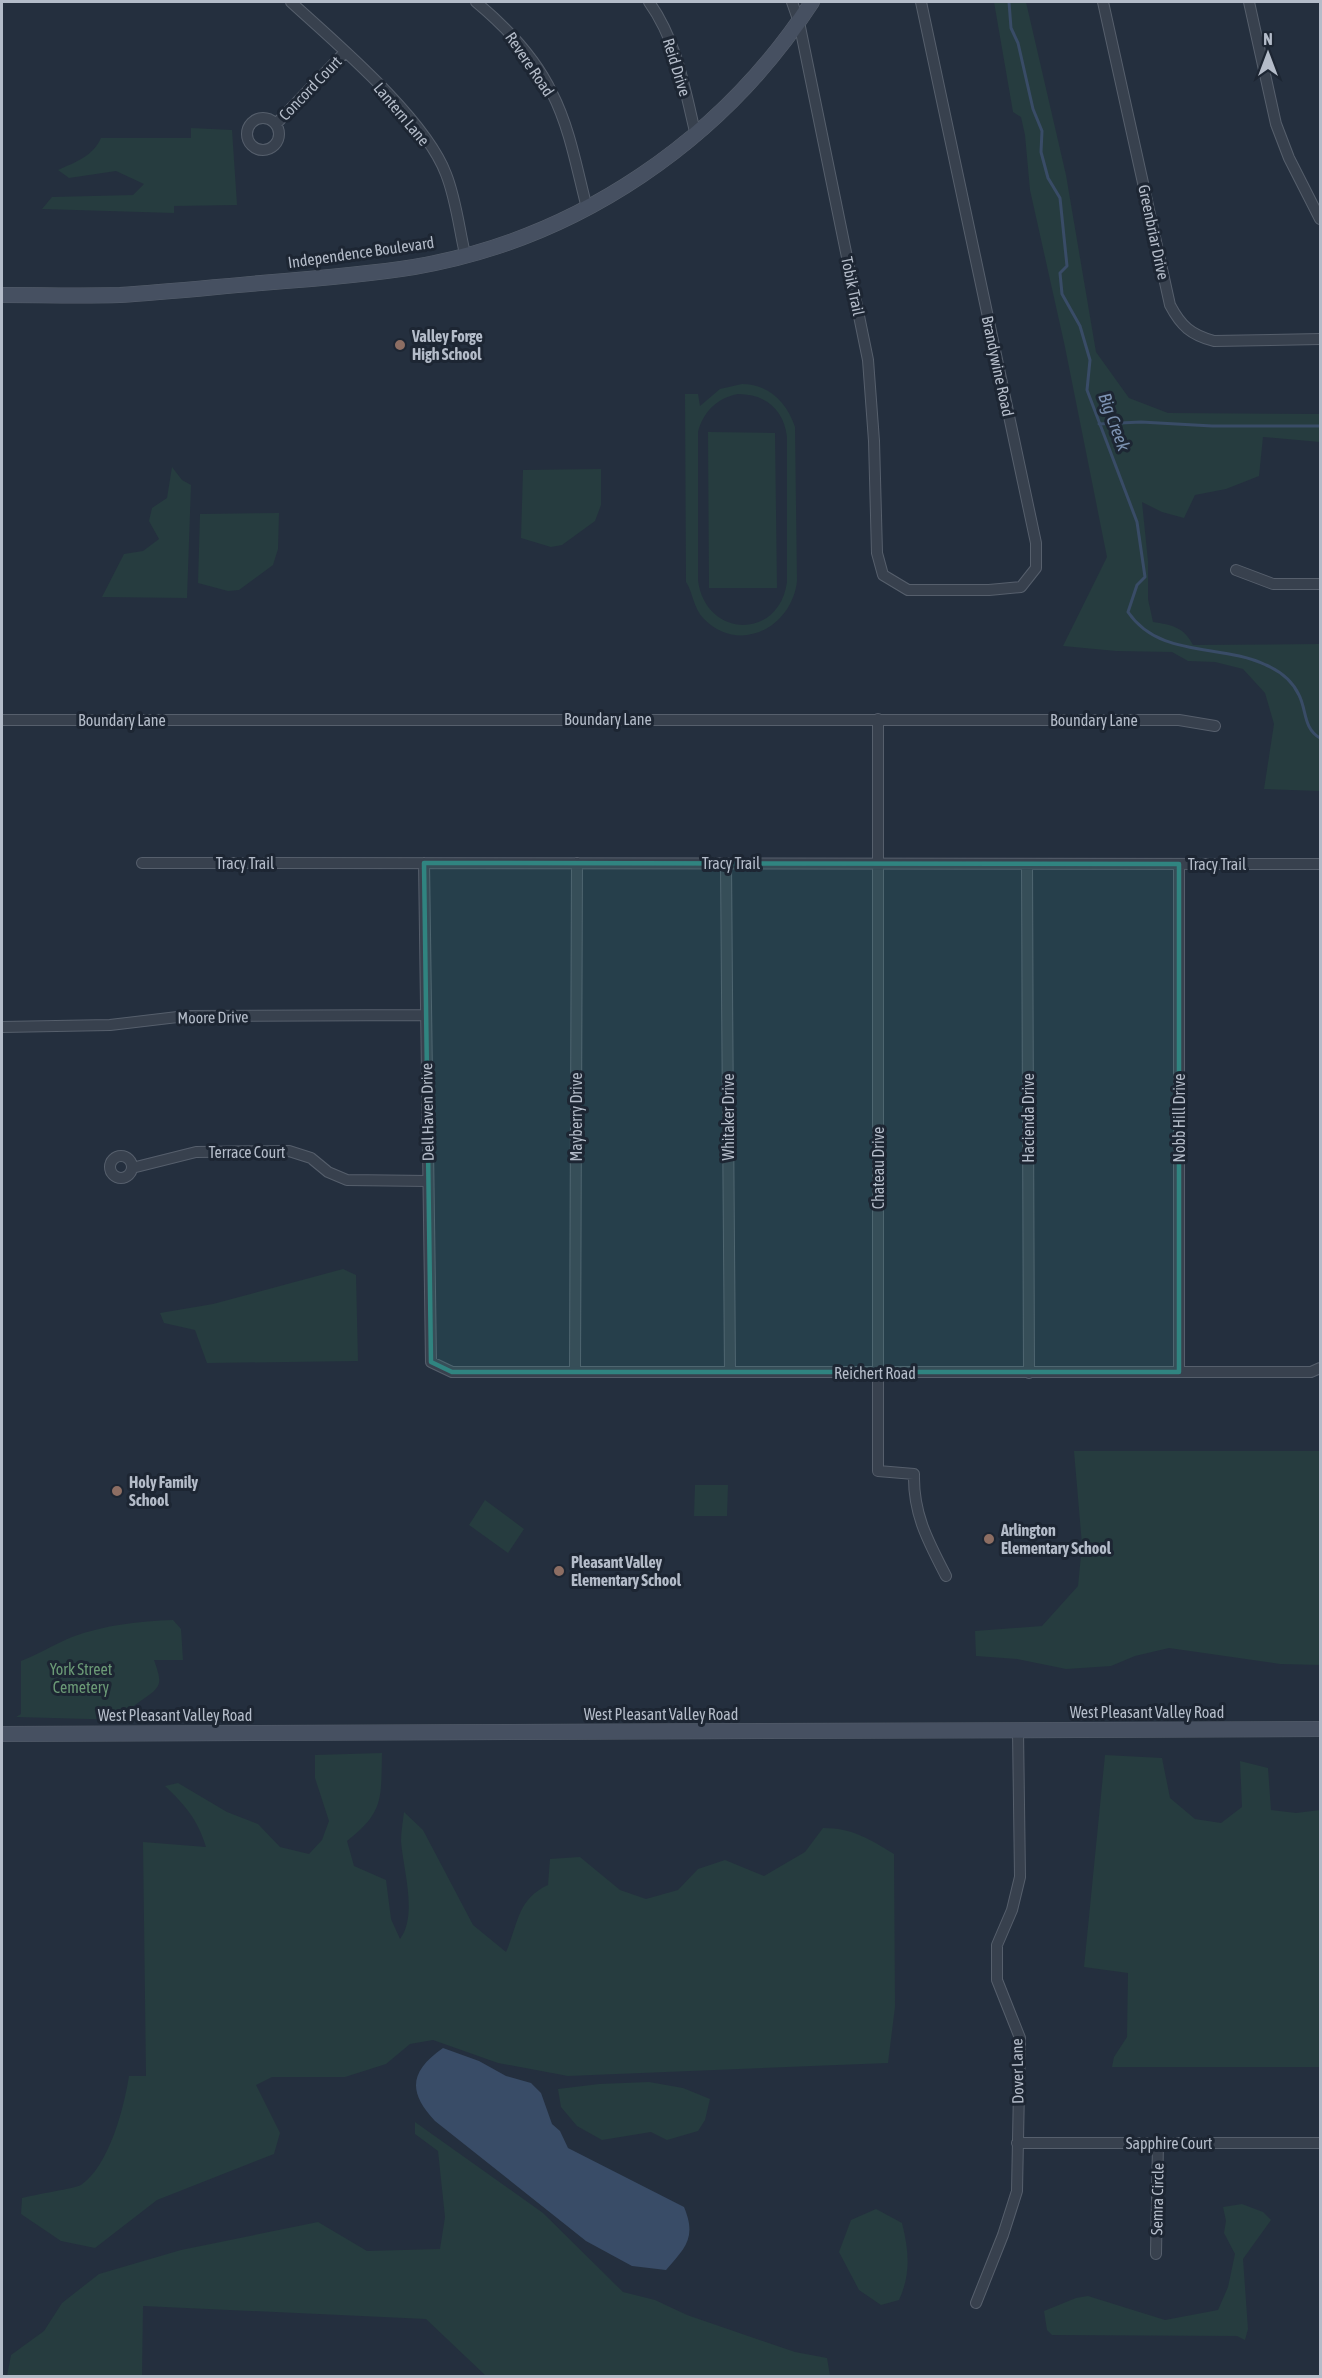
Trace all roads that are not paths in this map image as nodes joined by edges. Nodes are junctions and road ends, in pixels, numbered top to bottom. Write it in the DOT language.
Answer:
graph roads {
  1 [pos="291,2"];
  2 [pos="476,2"];
  3 [pos="649,2"];
  4 [pos="792,2"];
  5 [pos="812,2"];
  6 [pos="921,2"];
  7 [pos="1103,2"];
  8 [pos="1249,2"];
  9 [pos="799,22"];
  10 [pos="345,52"];
  11 [pos="276,124"];
  12 [pos="696,136"];
  13 [pos="587,208"];
  14 [pos="1320,219"];
  15 [pos="465,254"];
  16 [pos="2,295"];
  17 [pos="1319,343"];
  18 [pos="1236,570"];
  19 [pos="883,574"];
  20 [pos="1320,584"];
  21 [pos="878,719"];
  22 [pos="2,720"];
  23 [pos="1215,726"];
  24 [pos="142,863"];
  25 [pos="424,863"];
  26 [pos="578,863"];
  27 [pos="726,863"];
  28 [pos="878,864"];
  29 [pos="1027,864"];
  30 [pos="1179,864"];
  31 [pos="1320,864"];
  32 [pos="424,1015"];
  33 [pos="2,1027"];
  34 [pos="132,1168"];
  35 [pos="429,1181"];
  36 [pos="431,1362"];
  37 [pos="1320,1368"];
  38 [pos="575,1372"];
  39 [pos="730,1372"];
  40 [pos="1179,1372"];
  41 [pos="878,1373"];
  42 [pos="1029,1373"];
  43 [pos="946,1576"];
  44 [pos="1320,1729"];
  45 [pos="1018,1731"];
  46 [pos="2,1734"];
  47 [pos="1017,2143"];
  48 [pos="1158,2143"];
  49 [pos="1320,2143"];
  50 [pos="1156,2254"];
  51 [pos="976,2303"];
  1 -- 10 [label="street, Lantern Lane"];
  2 -- 13 [label="street, Revere Road"];
  3 -- 12 [label="street, Reid Drive"];
  4 -- 9 [label="street, Tobik Trail"];
  5 -- 9 [label="main road, Independence Boulevard"];
  6 -- 19 [label="street, Brandywine Road"];
  7 -- 17 [label="street, Greenbriar Drive"];
  8 -- 14 [label="street"];
  9 -- 12 [label="main road, Independence Boulevard"];
  9 -- 19 [label="street, Tobik Trail"];
  10 -- 11 [label="street, Concord Court"];
  10 -- 15 [label="street, Lantern Lane"];
  12 -- 13 [label="main road, Independence Boulevard"];
  13 -- 15 [label="main road, Independence Boulevard"];
  15 -- 16 [label="main road, Independence Boulevard"];
  18 -- 20 [label="street"];
  21 -- 22 [label="street, Boundary Lane"];
  21 -- 23 [label="street, Boundary Lane"];
  21 -- 28 [label="street, Chateau Drive"];
  24 -- 25 [label="street, Tracy Trail"];
  25 -- 26 [label="street, Tracy Trail"];
  25 -- 32 [label="street, Dell Haven Drive"];
  26 -- 27 [label="street, Tracy Trail"];
  26 -- 38 [label="street, Mayberry Drive"];
  27 -- 28 [label="street, Tracy Trail"];
  27 -- 39 [label="street, Whitaker Drive"];
  28 -- 29 [label="street, Tracy Trail"];
  28 -- 41 [label="street, Chateau Drive"];
  29 -- 30 [label="street, Tracy Trail"];
  29 -- 42 [label="street, Hacienda Drive"];
  30 -- 31 [label="street, Tracy Trail"];
  30 -- 40 [label="street, Nobb Hill Drive"];
  32 -- 33 [label="street, Moore Drive"];
  32 -- 35 [label="street, Dell Haven Drive"];
  34 -- 35 [label="street, Terrace Court"];
  35 -- 36 [label="street, Dell Haven Drive"];
  36 -- 38 [label="street, Reichert Road"];
  37 -- 40 [label="street, Reichert Road"];
  38 -- 39 [label="street, Reichert Road"];
  39 -- 41 [label="street, Reichert Road"];
  40 -- 42 [label="street, Reichert Road"];
  41 -- 42 [label="street, Reichert Road"];
  41 -- 43 [label="street, Chateau Drive"];
  44 -- 45 [label="main road, West Pleasant Valley Road"];
  45 -- 46 [label="main road, West Pleasant Valley Road"];
  45 -- 47 [label="street, Dover Lane"];
  47 -- 48 [label="street, Sapphire Court"];
  47 -- 51 [label="street, Dover Lane"];
  48 -- 49 [label="street, Sapphire Court"];
  48 -- 50 [label="street, Semra Circle"];
}
